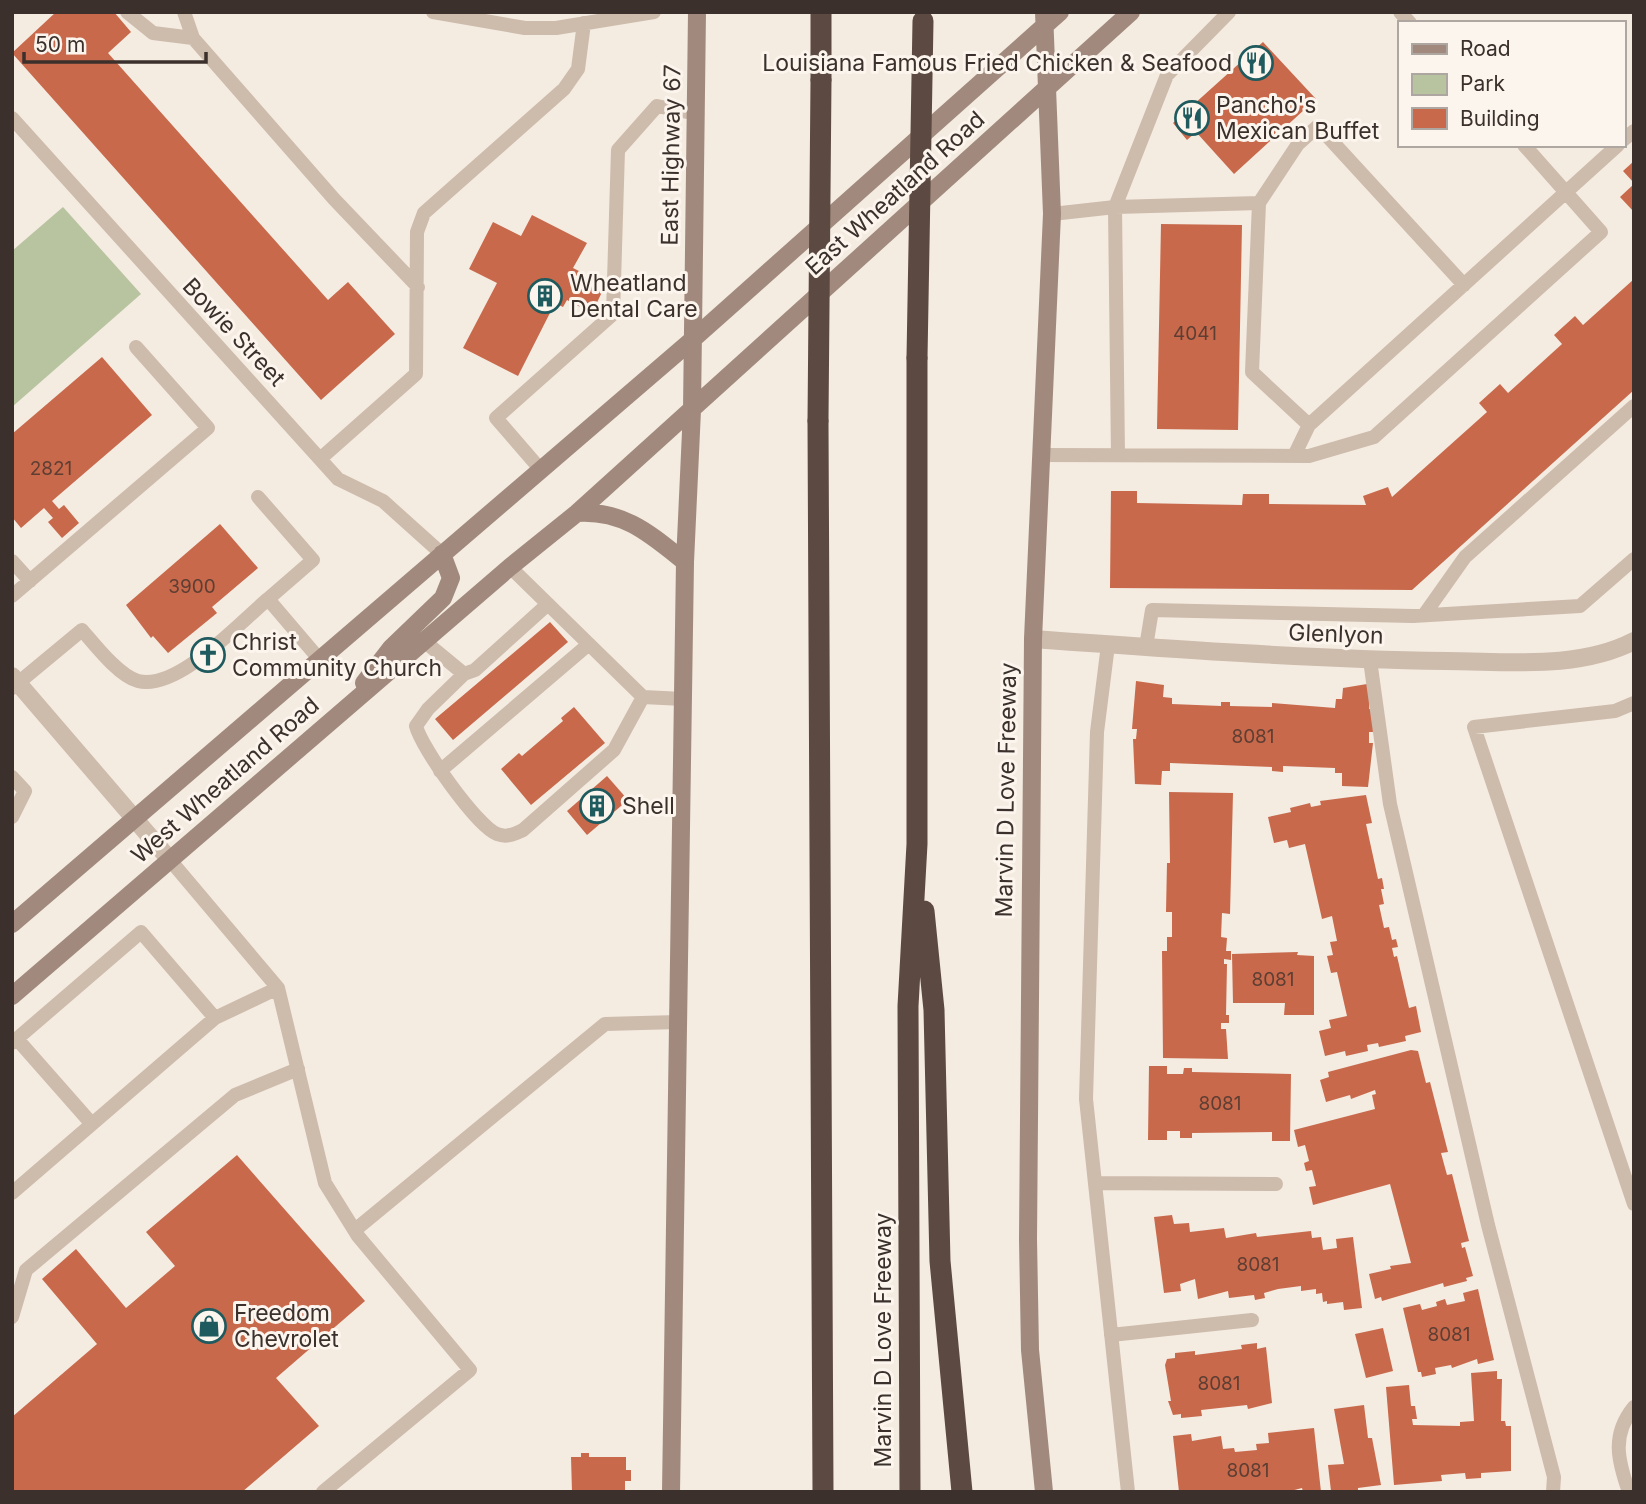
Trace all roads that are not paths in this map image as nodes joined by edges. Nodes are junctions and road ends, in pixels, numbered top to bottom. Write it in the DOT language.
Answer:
graph roads {
  1 [pos="127,12"];
  2 [pos="184,12"];
  3 [pos="433,12"];
  4 [pos="654,12"];
  5 [pos="697,12"];
  6 [pos="821,12"];
  7 [pos="1060,12"];
  8 [pos="1131,12"];
  9 [pos="1229,12"];
  10 [pos="923,16"];
  11 [pos="1044,19"];
  12 [pos="584,23"];
  13 [pos="193,38"];
  14 [pos="1047,88"];
  15 [pos="697,114"];
  16 [pos="12,118"];
  17 [pos="1526,147"];
  18 [pos="1616,147"];
  19 [pos="1567,191"];
  20 [pos="1259,204"];
  21 [pos="1115,207"];
  22 [pos="1052,214"];
  23 [pos="1464,285"];
  24 [pos="418,287"];
  25 [pos="692,340"];
  26 [pos="136,347"];
  27 [pos="1634,406"];
  28 [pos="692,410"];
  29 [pos="1309,425"];
  30 [pos="1041,455"];
  31 [pos="1118,455"];
  32 [pos="1294,456"];
  33 [pos="320,459"];
  34 [pos="541,470"];
  35 [pos="258,497"];
  36 [pos="577,513"];
  37 [pos="442,554"];
  38 [pos="1634,559"];
  39 [pos="12,561"];
  40 [pos="685,562"];
  41 [pos="510,567"];
  42 [pos="30,581"];
  43 [pos="12,596"];
  44 [pos="268,599"];
  45 [pos="548,604"];
  46 [pos="1424,615"];
  47 [pos="1033,639"];
  48 [pos="424,641"];
  49 [pos="1634,641"];
  50 [pos="589,644"];
  51 [pos="1108,645"];
  52 [pos="1146,647"];
  53 [pos="320,660"];
  54 [pos="1370,660"];
  55 [pos="464,674"];
  56 [pos="14,682"];
  57 [pos="643,697"];
  58 [pos="683,699"];
  59 [pos="1634,703"];
  60 [pos="340,713"];
  61 [pos="440,771"];
  62 [pos="12,777"];
  63 [pos="12,817"];
  64 [pos="134,819"];
  65 [pos="918,844"];
  66 [pos="170,860"];
  67 [pos="12,924"];
  68 [pos="278,988"];
  69 [pos="12,996"];
  70 [pos="215,1018"];
  71 [pos="678,1021"];
  72 [pos="15,1041"];
  73 [pos="298,1069"];
  74 [pos="91,1123"];
  75 [pos="1096,1183"];
  76 [pos="1276,1184"];
  77 [pos="12,1193"];
  78 [pos="1634,1204"];
  79 [pos="355,1230"];
  80 [pos="12,1317"];
  81 [pos="1252,1320"];
  82 [pos="1111,1335"];
  83 [pos="1634,1407"];
  84 [pos="323,1492"];
  85 [pos="671,1492"];
  86 [pos="823,1492"];
  87 [pos="910,1492"];
  88 [pos="962,1492"];
  89 [pos="1044,1492"];
  90 [pos="1128,1492"];
  91 [pos="1553,1492"];
  92 [pos="1629,1492"];
  1 -- 13 [label="lane"];
  2 -- 13 [label="lane"];
  3 -- 12 [label="lane"];
  4 -- 12 [label="lane"];
  5 -- 15 [label="main road, East Highway 67"];
  6 -- 86 [label="highway, bridge"];
  7 -- 11 [label="main road, East Wheatland Road"];
  8 -- 14 [label="main road, East Wheatland Road"];
  9 -- 21 [label="lane"];
  10 -- 65 [label="highway, Marvin D Love Freeway, bridge"];
  11 -- 14 [label="main road"];
  11 -- 25 [label="main road, East Wheatland Road"];
  12 -- 24 [label="lane"];
  13 -- 24 [label="lane"];
  14 -- 22 [label="main road, Marvin D Love Freeway"];
  14 -- 28 [label="main road, East Wheatland Road"];
  15 -- 25 [label="main road, East Highway 67"];
  15 -- 34 [label="lane"];
  16 -- 33 [label="lane, Bowie Street"];
  17 -- 19 [label="lane"];
  18 -- 19 [label="lane"];
  19 -- 23 [label="lane"];
  19 -- 32 [label="lane"];
  20 -- 21 [label="lane"];
  20 -- 23 [label="lane"];
  20 -- 29 [label="lane"];
  21 -- 22 [label="lane"];
  21 -- 31 [label="lane"];
  22 -- 30 [label="main road, Marvin D Love Freeway"];
  23 -- 29 [label="lane"];
  24 -- 33 [label="lane"];
  25 -- 28 [label="main road"];
  25 -- 34 [label="main road, West Wheatland Road"];
  26 -- 42 [label="lane"];
  27 -- 46 [label="lane"];
  28 -- 36 [label="main road, West Wheatland Road"];
  28 -- 40 [label="main road"];
  29 -- 32 [label="lane"];
  30 -- 31 [label="lane"];
  30 -- 47 [label="main road, Marvin D Love Freeway"];
  31 -- 32 [label="lane"];
  33 -- 37 [label="lane, Bowie Street"];
  34 -- 37 [label="main road, West Wheatland Road"];
  35 -- 44 [label="lane"];
  36 -- 40 [label="main road"];
  36 -- 41 [label="main road, West Wheatland Road"];
  37 -- 53 [label="main road, West Wheatland Road"];
  37 -- 60 [label="main road"];
  38 -- 46 [label="lane"];
  39 -- 42 [label="lane"];
  40 -- 58 [label="main road"];
  41 -- 45 [label="lane"];
  41 -- 48 [label="main road, West Wheatland Road"];
  42 -- 43 [label="lane"];
  44 -- 53 [label="lane"];
  44 -- 56 [label="lane"];
  45 -- 50 [label="lane"];
  45 -- 55 [label="lane"];
  46 -- 52 [label="lane"];
  47 -- 51 [label="street, Glenlyon"];
  47 -- 89 [label="main road, Marvin D Love Freeway"];
  48 -- 55 [label="lane"];
  48 -- 60 [label="main road, West Wheatland Road"];
  49 -- 54 [label="street, Glenlyon"];
  50 -- 57 [label="lane"];
  50 -- 61 [label="lane"];
  51 -- 52 [label="street, Glenlyon"];
  51 -- 75 [label="lane"];
  52 -- 54 [label="street, Glenlyon"];
  53 -- 64 [label="main road, West Wheatland Road"];
  54 -- 91 [label="lane"];
  55 -- 61 [label="lane"];
  56 -- 64 [label="street"];
  57 -- 58 [label="lane"];
  57 -- 61 [label="lane"];
  58 -- 71 [label="main road"];
  59 -- 78 [label="lane"];
  60 -- 66 [label="main road, West Wheatland Road"];
  62 -- 63 [label="lane"];
  64 -- 66 [label="street"];
  64 -- 67 [label="main road, West Wheatland Road"];
  65 -- 87 [label="highway, Marvin D Love Freeway"];
  65 -- 88 [label="highway"];
  66 -- 68 [label="lane"];
  66 -- 69 [label="main road, West Wheatland Road"];
  68 -- 70 [label="lane"];
  68 -- 73 [label="lane"];
  70 -- 72 [label="lane"];
  70 -- 74 [label="lane"];
  71 -- 79 [label="lane"];
  71 -- 85 [label="main road"];
  72 -- 74 [label="lane"];
  73 -- 79 [label="lane"];
  73 -- 80 [label="lane"];
  74 -- 77 [label="lane"];
  75 -- 76 [label="lane"];
  75 -- 82 [label="lane"];
  79 -- 84 [label="lane"];
  81 -- 82 [label="lane"];
  82 -- 90 [label="lane"];
  83 -- 92 [label="lane"];
}
